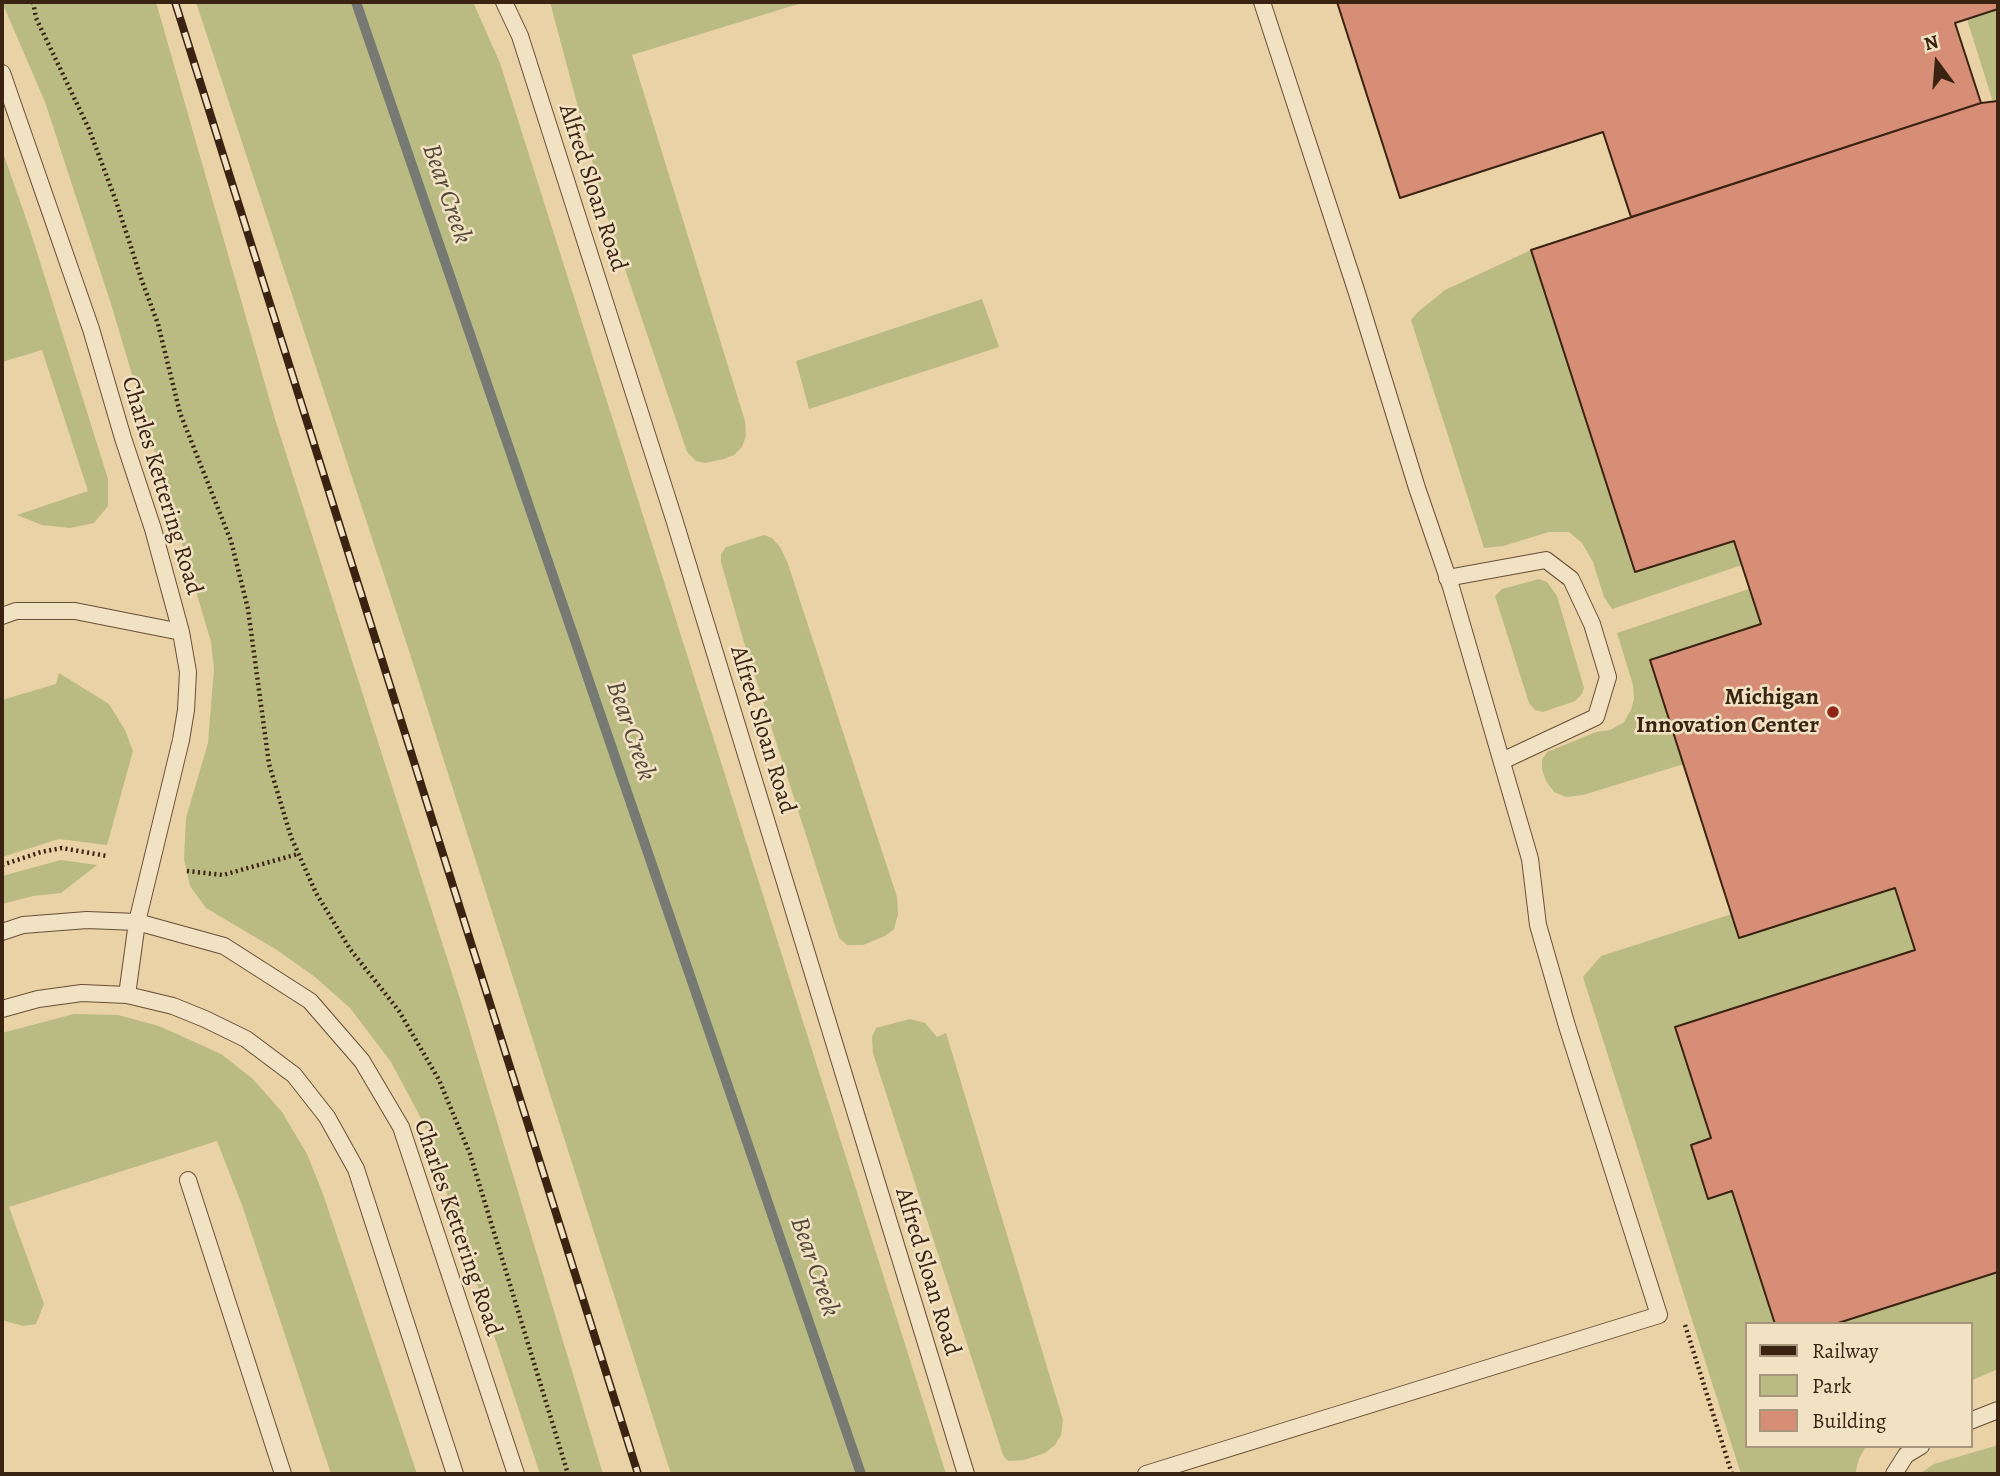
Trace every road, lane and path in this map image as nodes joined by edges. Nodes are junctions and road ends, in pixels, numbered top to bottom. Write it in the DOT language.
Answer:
graph roads {
  1 [pos="33,2"];
  2 [pos="504,2"];
  3 [pos="1262,2"];
  4 [pos="2,73"];
  5 [pos="9,117"];
  6 [pos="1447,578"];
  7 [pos="2,616"];
  8 [pos="181,632"];
  9 [pos="1502,761"];
  10 [pos="298,854"];
  11 [pos="107,856"];
  12 [pos="2,865"];
  13 [pos="187,871"];
  14 [pos="137,922"];
  15 [pos="2,932"];
  16 [pos="127,995"];
  17 [pos="2,1009"];
  18 [pos="188,1180"];
  19 [pos="1998,1410"];
  20 [pos="1972,1420"];
  21 [pos="1918,1448"];
  22 [pos="284,1474"];
  23 [pos="455,1474"];
  24 [pos="516,1474"];
  25 [pos="568,1474"];
  26 [pos="966,1474"];
  27 [pos="1146,1474"];
  28 [pos="1894,1474"];
  1 -- 10 [label="path"];
  2 -- 26 [label="lane, Alfred Sloan Road"];
  3 -- 6 [label="lane"];
  4 -- 5 [label="lane, Charles Kettering Road"];
  5 -- 8 [label="lane, Charles Kettering Road"];
  6 -- 9 [label="lane"];
  6 -- 9 [label="lane"];
  7 -- 8 [label="lane"];
  8 -- 14 [label="lane, Charles Kettering Road"];
  9 -- 27 [label="lane"];
  10 -- 13 [label="path"];
  10 -- 25 [label="path"];
  11 -- 12 [label="path"];
  14 -- 15 [label="lane"];
  14 -- 16 [label="lane, Charles Kettering Road"];
  14 -- 24 [label="lane, Charles Kettering Road"];
  16 -- 17 [label="lane"];
  16 -- 23 [label="lane"];
  18 -- 22 [label="lane"];
  19 -- 20 [label="lane"];
  21 -- 28 [label="lane"];
}
